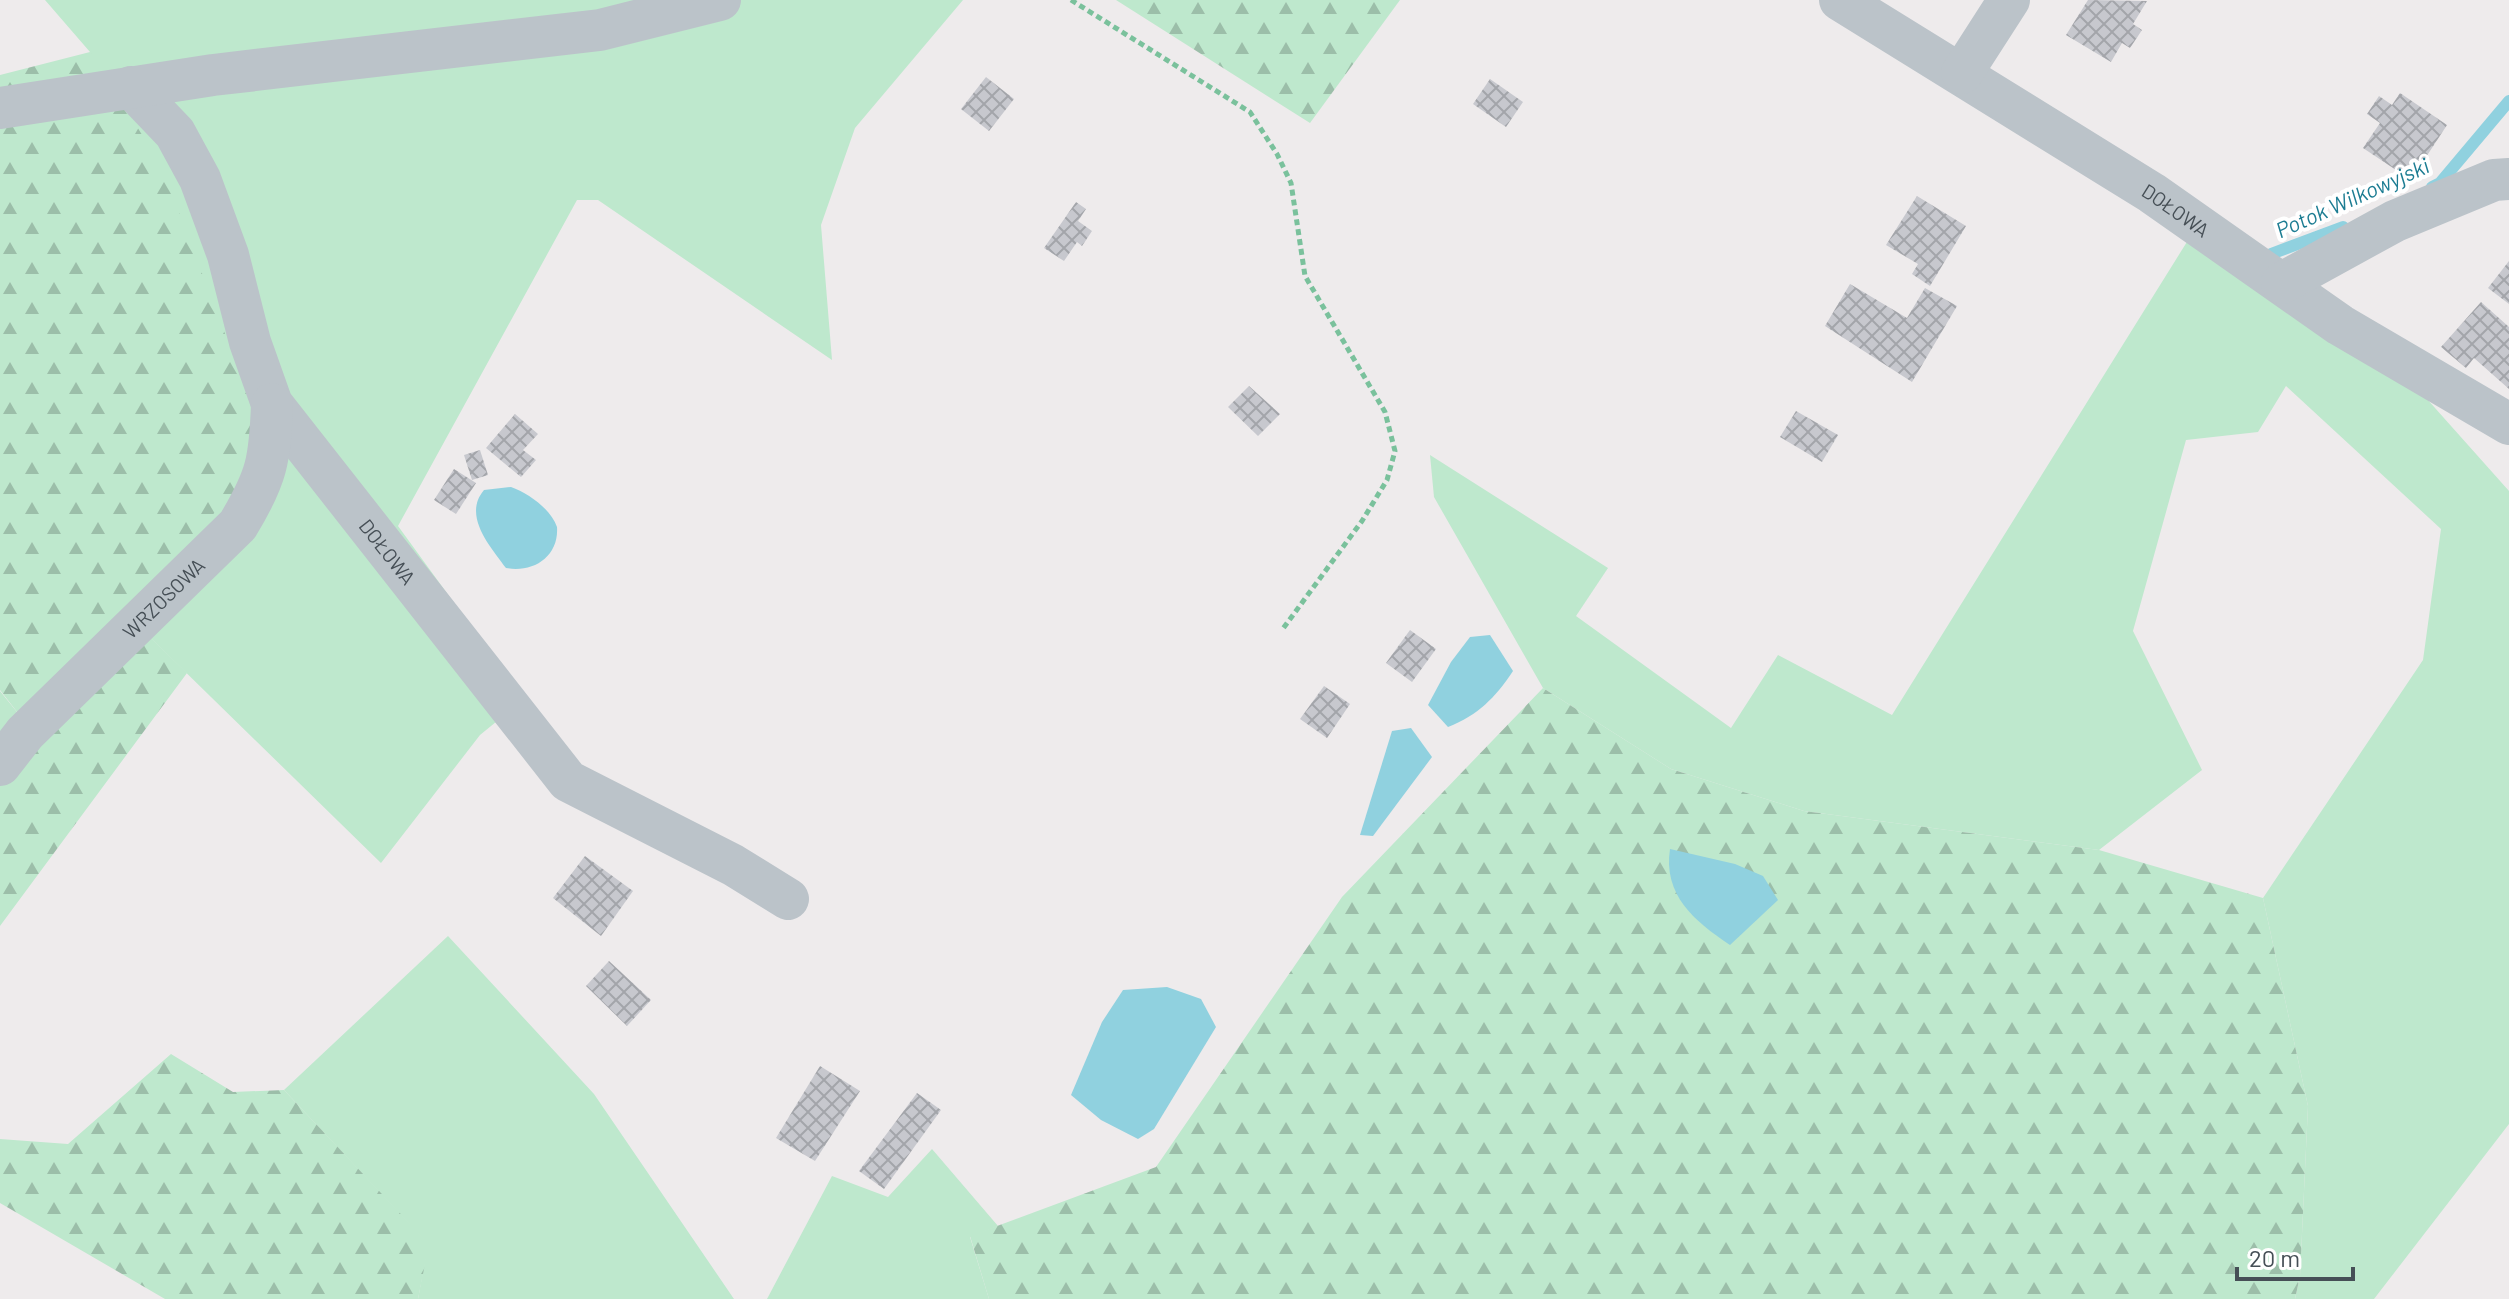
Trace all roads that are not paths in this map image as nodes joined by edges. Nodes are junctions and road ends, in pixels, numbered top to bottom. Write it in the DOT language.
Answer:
graph roads {
  1 [pos="720,0"];
  2 [pos="1840,0"];
  3 [pos="2009,0"];
  4 [pos="1962,73"];
  5 [pos="131,87"];
  6 [pos="0,108"];
  7 [pos="2509,179"];
  8 [pos="2282,283"];
  9 [pos="272,404"];
  10 [pos="2509,424"];
  11 [pos="0,765"];
  12 [pos="788,899"];
  1 -- 5 [label="street"];
  2 -- 4 [label="street, DOŁOWA"];
  3 -- 4 [label="street"];
  4 -- 8 [label="street, DOŁOWA"];
  5 -- 6 [label="street"];
  5 -- 9 [label="street, DOŁOWA"];
  7 -- 8 [label="street"];
  8 -- 10 [label="street, DOŁOWA"];
  9 -- 11 [label="street, WRZOSOWA"];
  9 -- 12 [label="street, DOŁOWA"];
}
